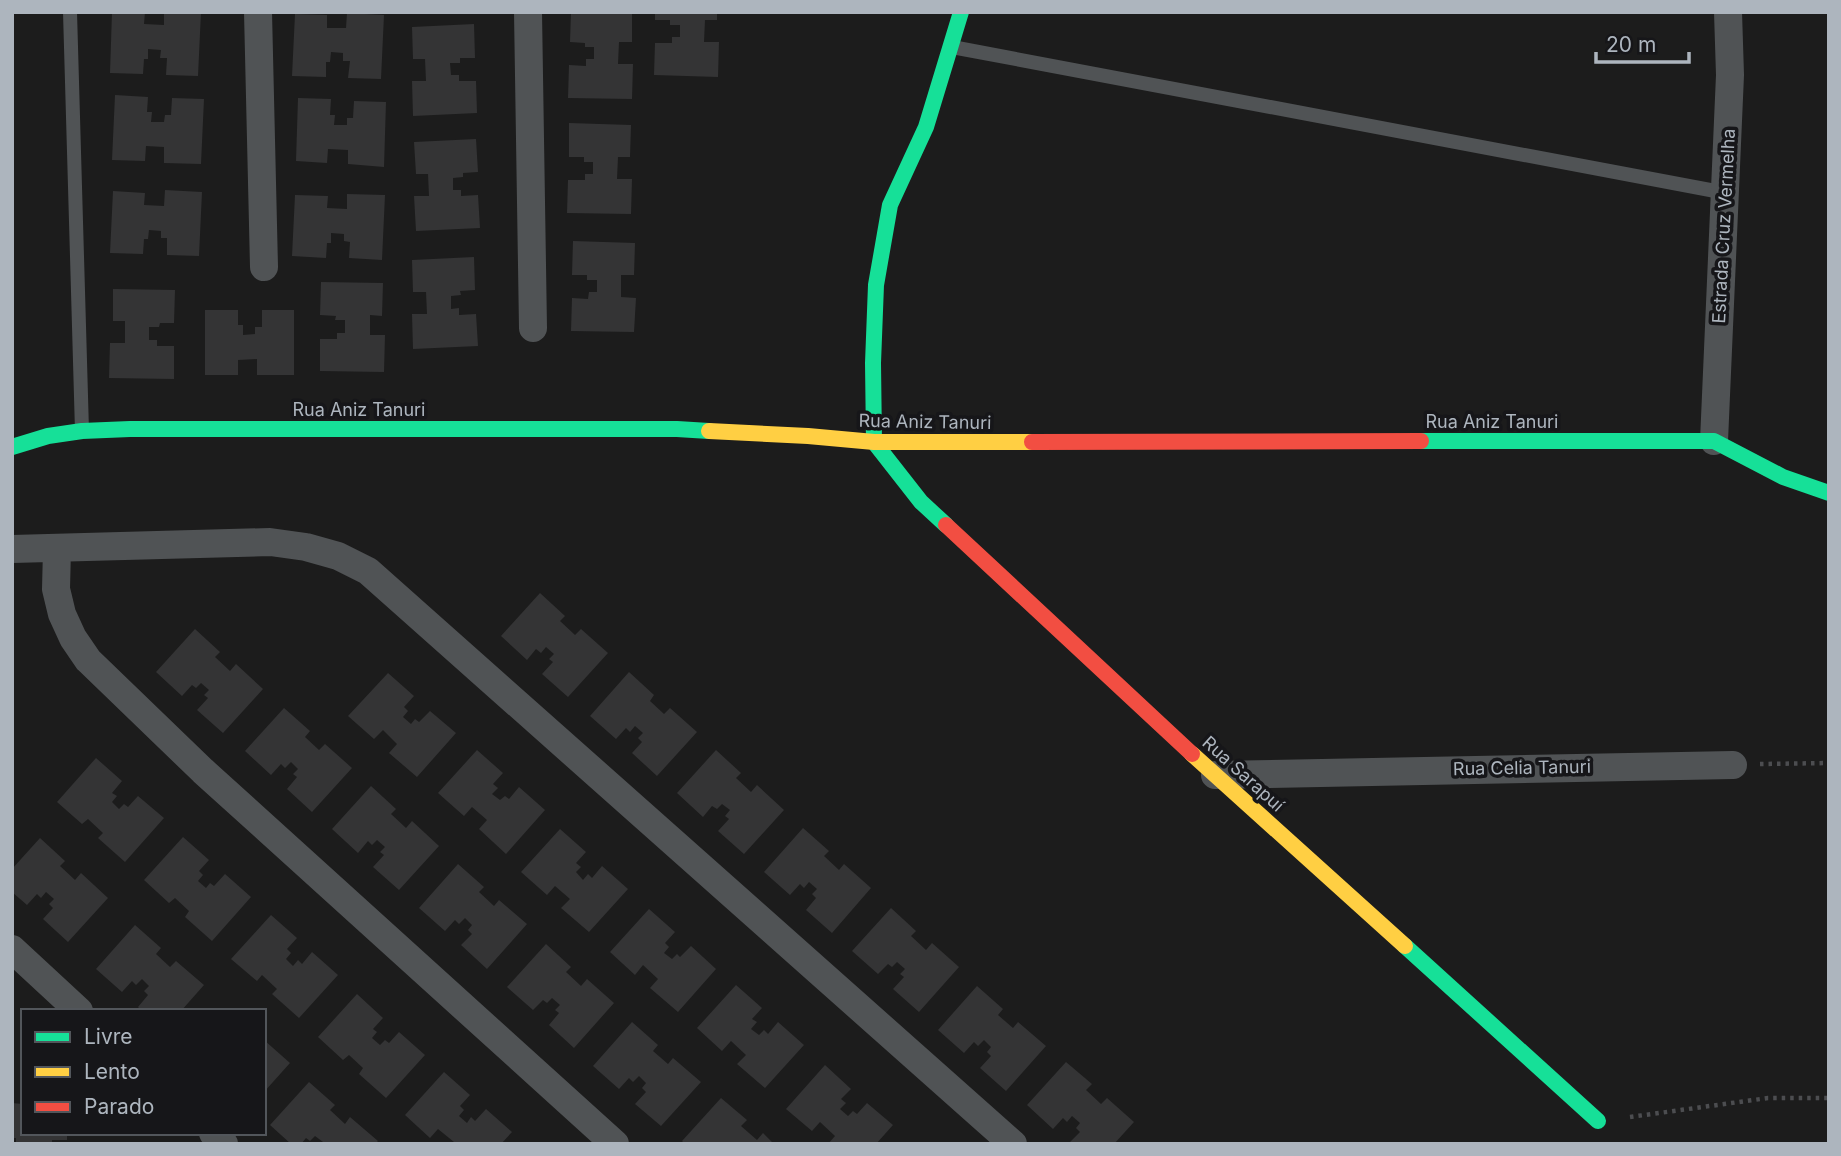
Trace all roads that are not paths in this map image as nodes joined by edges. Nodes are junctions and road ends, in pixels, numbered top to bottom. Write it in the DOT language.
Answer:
graph roads {
  1 [pos="70,12"];
  2 [pos="258,12"];
  3 [pos="528,12"];
  4 [pos="961,12"];
  5 [pos="1728,12"];
  6 [pos="950,47"];
  7 [pos="1726,193"];
  8 [pos="264,267"];
  9 [pos="533,328"];
  10 [pos="82,431"];
  11 [pos="1714,441"];
  12 [pos="874,442"];
  13 [pos="12,447"];
  14 [pos="1829,493"];
  15 [pos="12,549"];
  16 [pos="57,549"];
  17 [pos="1733,765"];
  18 [pos="1215,775"];
  19 [pos="12,949"];
  20 [pos="77,1009"];
  21 [pos="1598,1121"];
  22 [pos="615,1144"];
  23 [pos="1013,1144"];
  1 -- 10 [label="lane"];
  2 -- 8 [label="street"];
  3 -- 9 [label="street"];
  4 -- 6 [label="street"];
  5 -- 7 [label="street, Estrada Cruz Vermelha"];
  6 -- 7 [label="lane"];
  6 -- 12 [label="street"];
  7 -- 11 [label="street, Estrada Cruz Vermelha"];
  10 -- 12 [label="street, Rua Aniz Tanuri"];
  10 -- 13 [label="street, Rua Aniz Tanuri"];
  11 -- 12 [label="street, Rua Aniz Tanuri"];
  11 -- 14 [label="street, Rua Aniz Tanuri"];
  12 -- 18 [label="street, Rua Sarapuí"];
  15 -- 16 [label="street"];
  16 -- 22 [label="street"];
  16 -- 23 [label="street"];
  17 -- 18 [label="street, Rua Celia Tanuri"];
  18 -- 21 [label="street, Rua Sarapuí"];
  19 -- 20 [label="street"];
}
